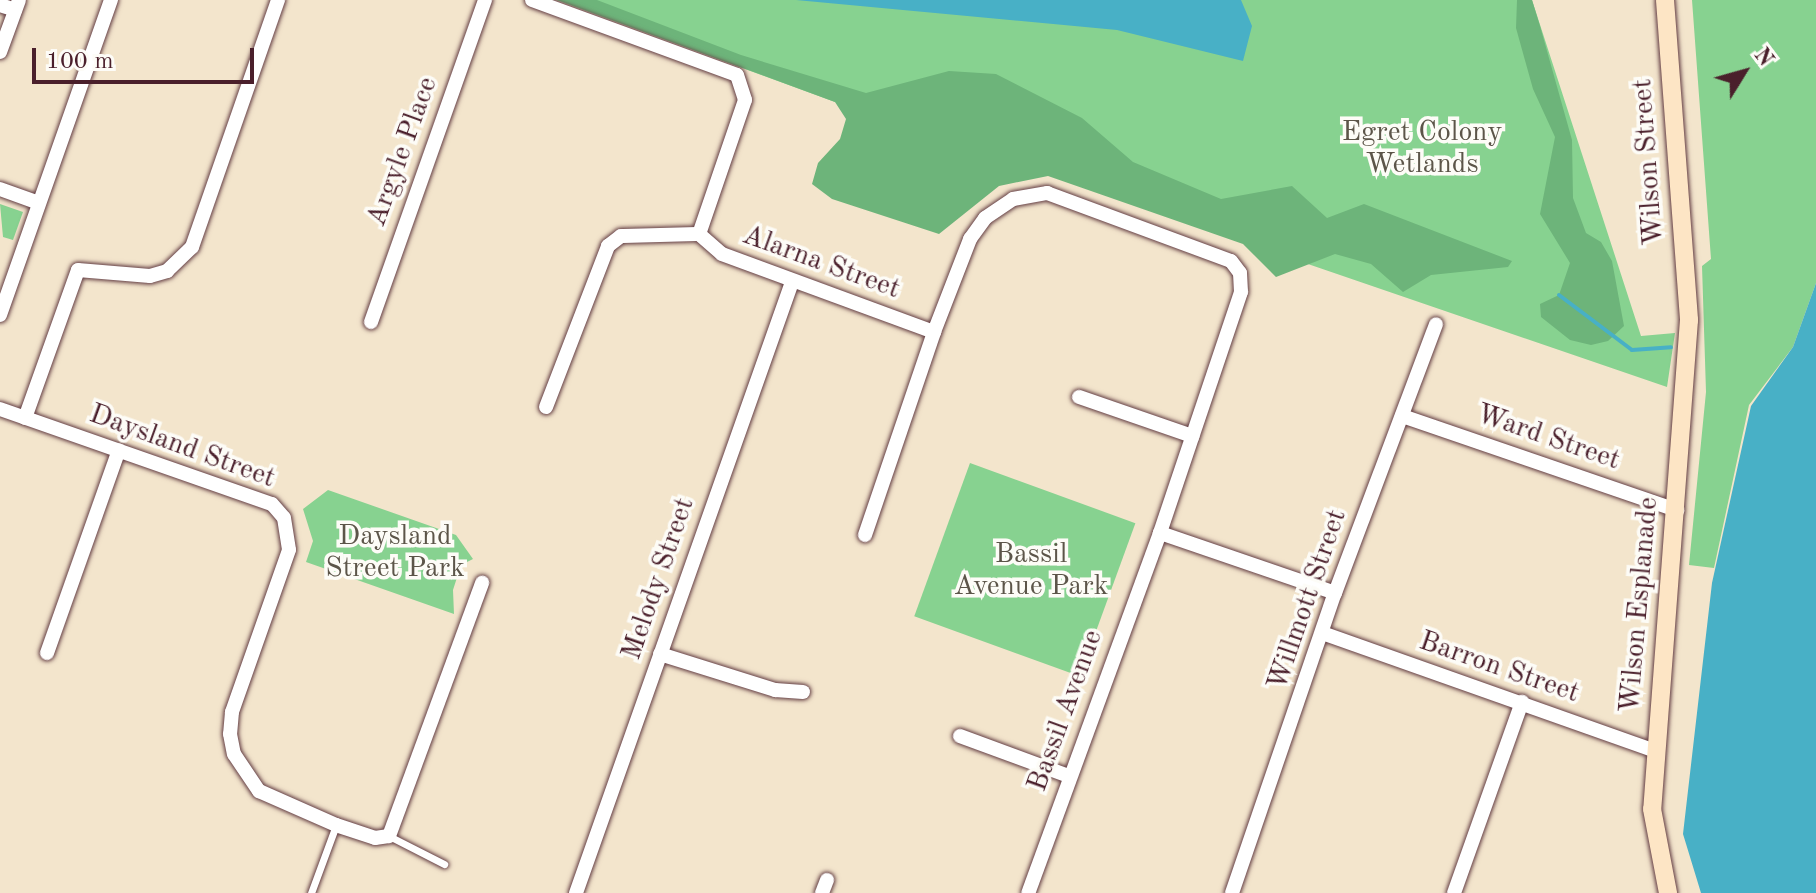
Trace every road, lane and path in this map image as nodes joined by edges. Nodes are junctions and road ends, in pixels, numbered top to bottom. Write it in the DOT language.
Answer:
graph roads {
  1 [pos="111,0"];
  2 [pos="278,0"];
  3 [pos="485,0"];
  4 [pos="532,0"];
  5 [pos="1665,0"];
  6 [pos="0,5"];
  7 [pos="17,5"];
  8 [pos="0,52"];
  9 [pos="0,189"];
  10 [pos="39,203"];
  11 [pos="699,234"];
  12 [pos="792,282"];
  13 [pos="0,315"];
  14 [pos="1689,320"];
  15 [pos="371,322"];
  16 [pos="1436,324"];
  17 [pos="934,332"];
  18 [pos="1079,397"];
  19 [pos="546,407"];
  20 [pos="0,409"];
  21 [pos="1402,416"];
  22 [pos="25,418"];
  23 [pos="1192,436"];
  24 [pos="119,450"];
  25 [pos="1677,510"];
  26 [pos="1160,533"];
  27 [pos="865,535"];
  28 [pos="482,583"];
  29 [pos="1335,593"];
  30 [pos="1325,634"];
  31 [pos="47,653"];
  32 [pos="660,654"];
  33 [pos="803,692"];
  34 [pos="1522,702"];
  35 [pos="960,736"];
  36 [pos="1656,751"];
  37 [pos="1069,776"];
  38 [pos="336,825"];
  39 [pos="389,836"];
  40 [pos="444,864"];
  41 [pos="311,893"];
  42 [pos="576,893"];
  43 [pos="1028,893"];
  44 [pos="1232,893"];
  45 [pos="1454,893"];
  46 [pos="1668,893"];
  1 -- 10 [label="street"];
  2 -- 22 [label="street"];
  3 -- 15 [label="street, Argyle Place"];
  4 -- 11 [label="street"];
  5 -- 14 [label="street, Wilson Street"];
  6 -- 7 [label="street"];
  7 -- 8 [label="street"];
  9 -- 10 [label="street"];
  10 -- 13 [label="street"];
  11 -- 12 [label="street, Alarna Street"];
  11 -- 19 [label="street"];
  12 -- 17 [label="street, Alarna Street"];
  12 -- 32 [label="street, Melody Street"];
  14 -- 25 [label="street, Wilson Esplanade"];
  16 -- 21 [label="street, Willmott Street"];
  17 -- 23 [label="street, Bassil Avenue"];
  17 -- 27 [label="street"];
  18 -- 23 [label="street"];
  20 -- 22 [label="street, Daysland Street"];
  21 -- 25 [label="street, Ward Street"];
  21 -- 29 [label="street, Willmott Street"];
  22 -- 24 [label="street, Daysland Street"];
  23 -- 26 [label="street, Bassil Avenue"];
  24 -- 31 [label="street"];
  24 -- 38 [label="street, Daysland Street"];
  25 -- 36 [label="street, Wilson Esplanade"];
  26 -- 29 [label="street"];
  26 -- 37 [label="street, Bassil Avenue"];
  28 -- 39 [label="street"];
  29 -- 30 [label="street, Willmott Street"];
  30 -- 34 [label="street, Barron Street"];
  30 -- 44 [label="street, Willmott Street"];
  32 -- 33 [label="street"];
  32 -- 42 [label="street, Melody Street"];
  34 -- 36 [label="street, Barron Street"];
  34 -- 45 [label="street"];
  35 -- 37 [label="street"];
  36 -- 46 [label="street, Wilson Esplanade"];
  37 -- 43 [label="street, Bassil Avenue"];
  38 -- 39 [label="street, Daysland Street"];
  38 -- 41 [label="lane"];
  39 -- 40 [label="lane, Daysland Street"];
}
